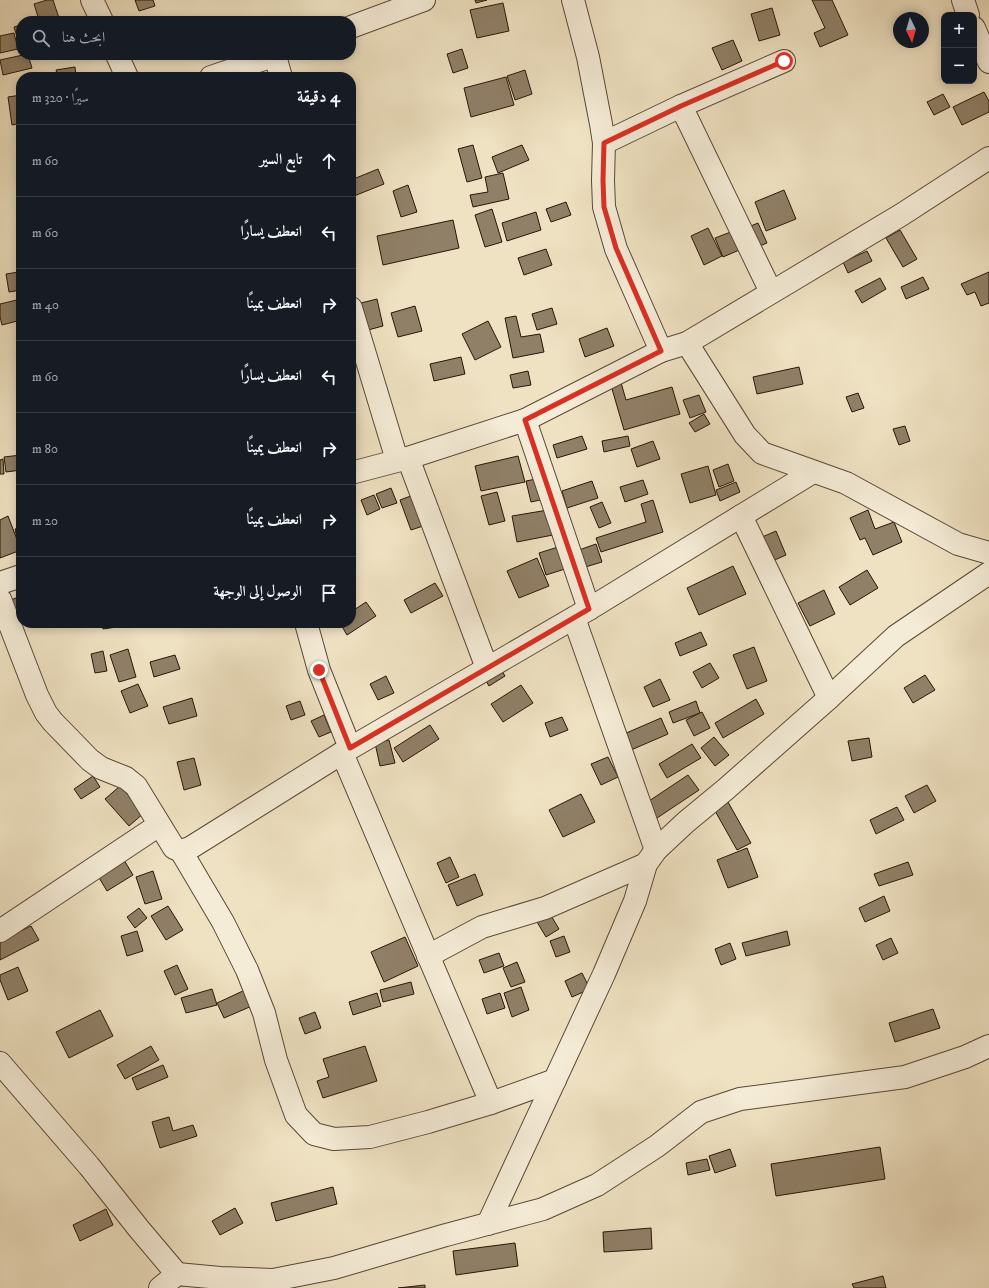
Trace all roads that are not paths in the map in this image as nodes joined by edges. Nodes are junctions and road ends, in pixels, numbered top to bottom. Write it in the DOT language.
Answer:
graph roads {
  1 [pos="92,0"];
  2 [pos="424,0"];
  3 [pos="573,0"];
  4 [pos="963,0"];
  5 [pos="967,12"];
  6 [pos="100,16"];
  7 [pos="356,25"];
  8 [pos="977,35"];
  9 [pos="119,60"];
  10 [pos="261,60"];
  11 [pos="277,60"];
  12 [pos="784,61"];
  13 [pos="989,62"];
  14 [pos="125,72"];
  15 [pos="226,72"];
  16 [pos="280,72"];
  17 [pos="681,106"];
  18 [pos="604,143"];
  19 [pos="989,158"];
  20 [pos="771,292"];
  21 [pos="356,323"];
  22 [pos="687,343"];
  23 [pos="661,351"];
  24 [pos="525,420"];
  25 [pos="403,459"];
  26 [pos="356,472"];
  27 [pos="814,472"];
  28 [pos="741,516"];
  29 [pos="989,553"];
  30 [pos="989,574"];
  31 [pos="16,578"];
  32 [pos="0,583"];
  33 [pos="0,599"];
  34 [pos="582,614"];
  35 [pos="307,628"];
  36 [pos="487,668"];
  37 [pos="829,698"];
  38 [pos="346,750"];
  39 [pos="159,825"];
  40 [pos="181,851"];
  41 [pos="651,857"];
  42 [pos="0,930"];
  43 [pos="428,956"];
  44 [pos="989,1046"];
  45 [pos="0,1063"];
  46 [pos="555,1080"];
  47 [pos="491,1103"];
  48 [pos="488,1224"];
  49 [pos="177,1274"];
  50 [pos="160,1288"];
  1 -- 6 [label="street"];
  2 -- 7 [label="street"];
  3 -- 18 [label="street"];
  4 -- 5 [label="street"];
  8 -- 13 [label="street"];
  9 -- 14 [label="street"];
  10 -- 15 [label="street"];
  11 -- 16 [label="street"];
  12 -- 17 [label="street"];
  17 -- 18 [label="street"];
  17 -- 20 [label="street"];
  18 -- 23 [label="street"];
  19 -- 20 [label="street"];
  20 -- 22 [label="street"];
  21 -- 25 [label="street"];
  22 -- 23 [label="street"];
  22 -- 27 [label="street"];
  23 -- 24 [label="street"];
  24 -- 25 [label="street"];
  24 -- 34 [label="street"];
  25 -- 26 [label="street"];
  25 -- 36 [label="street"];
  27 -- 28 [label="street"];
  27 -- 29 [label="street"];
  28 -- 34 [label="street"];
  28 -- 37 [label="street"];
  30 -- 37 [label="street"];
  31 -- 32 [label="street"];
  33 -- 39 [label="street"];
  34 -- 36 [label="street"];
  34 -- 41 [label="street"];
  35 -- 38 [label="street"];
  36 -- 38 [label="street"];
  37 -- 41 [label="street"];
  38 -- 40 [label="street"];
  38 -- 43 [label="street"];
  39 -- 40 [label="street"];
  39 -- 42 [label="street"];
  40 -- 47 [label="street"];
  41 -- 43 [label="street"];
  41 -- 46 [label="street"];
  43 -- 47 [label="street"];
  44 -- 48 [label="street"];
  45 -- 49 [label="street"];
  46 -- 47 [label="street"];
  46 -- 48 [label="street"];
  48 -- 49 [label="street"];
  49 -- 50 [label="street"];
}
